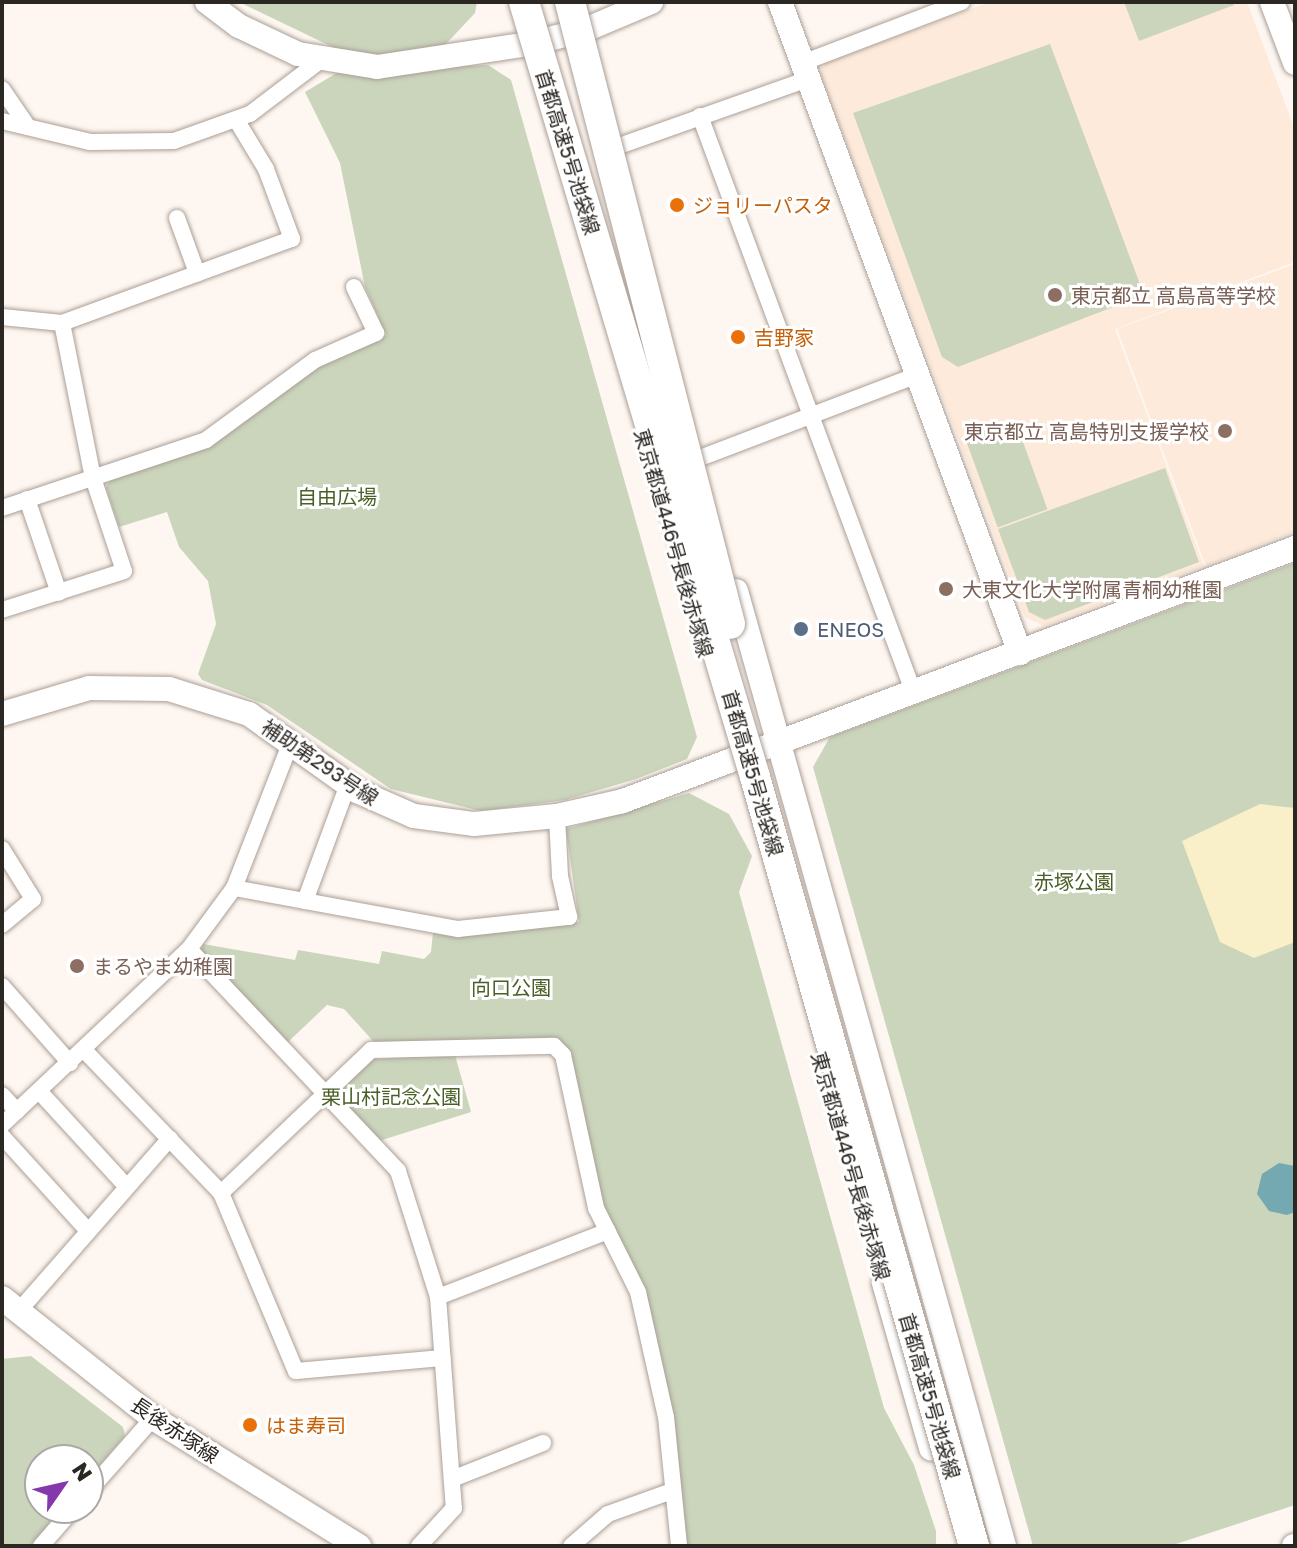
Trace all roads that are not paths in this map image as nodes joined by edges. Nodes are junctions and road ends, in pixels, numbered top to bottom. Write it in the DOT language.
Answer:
graph roads {
  1 [pos="207,2"];
  2 [pos="517,2"];
  3 [pos="524,2"];
  4 [pos="539,2"];
  5 [pos="554,2"];
  6 [pos="570,2"];
  7 [pos="577,2"];
  8 [pos="651,2"];
  9 [pos="780,2"];
  10 [pos="962,2"];
  11 [pos="1272,2"];
  12 [pos="585,30"];
  13 [pos="529,44"];
  14 [pos="321,60"];
  15 [pos="1295,63"];
  16 [pos="805,71"];
  17 [pos="2,89"];
  18 [pos="700,116"];
  19 [pos="2,121"];
  20 [pos="237,121"];
  21 [pos="28,127"];
  22 [pos="616,147"];
  23 [pos="177,218"];
  24 [pos="197,273"];
  25 [pos="354,287"];
  26 [pos="2,317"];
  27 [pos="62,323"];
  28 [pos="917,375"];
  29 [pos="809,417"];
  30 [pos="700,458"];
  31 [pos="93,478"];
  32 [pos="27,499"];
  33 [pos="2,508"];
  34 [pos="1295,548"];
  35 [pos="59,593"];
  36 [pos="2,610"];
  37 [pos="724,637"];
  38 [pos="1020,653"];
  39 [pos="913,691"];
  40 [pos="2,714"];
  41 [pos="291,742"];
  42 [pos="777,744"];
  43 [pos="737,758"];
  44 [pos="348,784"];
  45 [pos="557,816"];
  46 [pos="2,849"];
  47 [pos="234,888"];
  48 [pos="305,901"];
  49 [pos="2,925"];
  50 [pos="189,949"];
  51 [pos="2,986"];
  52 [pos="84,1050"];
  53 [pos="70,1063"];
  54 [pos="39,1091"];
  55 [pos="325,1093"];
  56 [pos="2,1095"];
  57 [pos="17,1111"];
  58 [pos="2,1125"];
  59 [pos="2,1136"];
  60 [pos="170,1138"];
  61 [pos="127,1187"];
  62 [pos="221,1193"];
  63 [pos="88,1231"];
  64 [pos="608,1231"];
  65 [pos="438,1297"];
  66 [pos="7,1314"];
  67 [pos="442,1358"];
  68 [pos="153,1418"];
  69 [pos="543,1443"];
  70 [pos="104,1474"];
  71 [pos="452,1479"];
  72 [pos="672,1491"];
  73 [pos="60,1524"];
  74 [pos="354,1545"];
  75 [pos="41,1546"];
  76 [pos="419,1546"];
  77 [pos="571,1546"];
  78 [pos="679,1546"];
  79 [pos="960,1546"];
  80 [pos="974,1546"];
  81 [pos="987,1546"];
  82 [pos="1004,1546"];
  1 -- 14 [label="main road"];
  2 -- 13 [label="main road, 東京都道446号長後赤塚線"];
  3 -- 37 [label="highway, 首都高速5号池袋線, bridge"];
  4 -- 37 [label="highway, bridge"];
  5 -- 37 [label="highway, bridge"];
  6 -- 37 [label="highway, 首都高速5号池袋線, bridge"];
  7 -- 12 [label="main road, 東京都道446号長後赤塚線"];
  8 -- 12 [label="main road"];
  9 -- 16 [label="main road"];
  10 -- 16 [label="street"];
  11 -- 15 [label="main road"];
  12 -- 13 [label="main road"];
  12 -- 22 [label="main road, 東京都道446号長後赤塚線"];
  13 -- 14 [label="main road"];
  13 -- 43 [label="main road, 東京都道446号長後赤塚線"];
  14 -- 20 [label="street"];
  16 -- 18 [label="street"];
  16 -- 28 [label="main road"];
  17 -- 21 [label="street"];
  18 -- 22 [label="street"];
  18 -- 29 [label="street"];
  19 -- 21 [label="street"];
  20 -- 21 [label="street"];
  20 -- 24 [label="street"];
  22 -- 30 [label="main road, 東京都道446号長後赤塚線"];
  23 -- 24 [label="street"];
  24 -- 27 [label="street"];
  25 -- 31 [label="street"];
  26 -- 27 [label="street"];
  27 -- 31 [label="street"];
  28 -- 29 [label="street"];
  28 -- 38 [label="main road"];
  29 -- 30 [label="street"];
  29 -- 39 [label="street"];
  30 -- 42 [label="main road, 東京都道446号長後赤塚線"];
  31 -- 32 [label="street"];
  31 -- 35 [label="street"];
  32 -- 33 [label="street"];
  32 -- 35 [label="street"];
  34 -- 38 [label="main road, 補助第293号線"];
  35 -- 36 [label="street"];
  37 -- 80 [label="highway, 首都高速5号池袋線, bridge"];
  37 -- 81 [label="highway, 首都高速5号池袋線"];
  38 -- 39 [label="main road, 補助第293号線"];
  39 -- 42 [label="main road, 補助第293号線"];
  40 -- 41 [label="main road, 補助第293号線"];
  41 -- 44 [label="main road, 補助第293号線"];
  41 -- 47 [label="street"];
  42 -- 43 [label="main road, 補助第293号線"];
  42 -- 82 [label="main road, 東京都道446号長後赤塚線"];
  43 -- 45 [label="main road, 補助第293号線"];
  43 -- 79 [label="main road, 東京都道446号長後赤塚線"];
  44 -- 45 [label="main road, 補助第293号線"];
  44 -- 48 [label="street"];
  45 -- 48 [label="street"];
  46 -- 49 [label="street"];
  47 -- 48 [label="street"];
  47 -- 50 [label="street"];
  50 -- 52 [label="street"];
  50 -- 55 [label="street"];
  51 -- 53 [label="street"];
  52 -- 53 [label="street"];
  52 -- 60 [label="street"];
  53 -- 54 [label="street"];
  54 -- 57 [label="street"];
  54 -- 61 [label="street"];
  55 -- 62 [label="street"];
  55 -- 64 [label="street"];
  55 -- 65 [label="street"];
  56 -- 57 [label="street"];
  57 -- 58 [label="street"];
  59 -- 63 [label="street"];
  60 -- 61 [label="street"];
  60 -- 62 [label="street"];
  61 -- 63 [label="street"];
  62 -- 67 [label="street"];
  63 -- 66 [label="street"];
  64 -- 65 [label="street"];
  64 -- 72 [label="street"];
  65 -- 67 [label="street"];
  66 -- 68 [label="main road, 長後赤塚線"];
  67 -- 71 [label="street"];
  68 -- 70 [label="street"];
  68 -- 74 [label="main road, 長後赤塚線"];
  69 -- 71 [label="street"];
  71 -- 76 [label="street"];
  72 -- 77 [label="street"];
  72 -- 78 [label="street"];
  73 -- 75 [label="street"];
}
